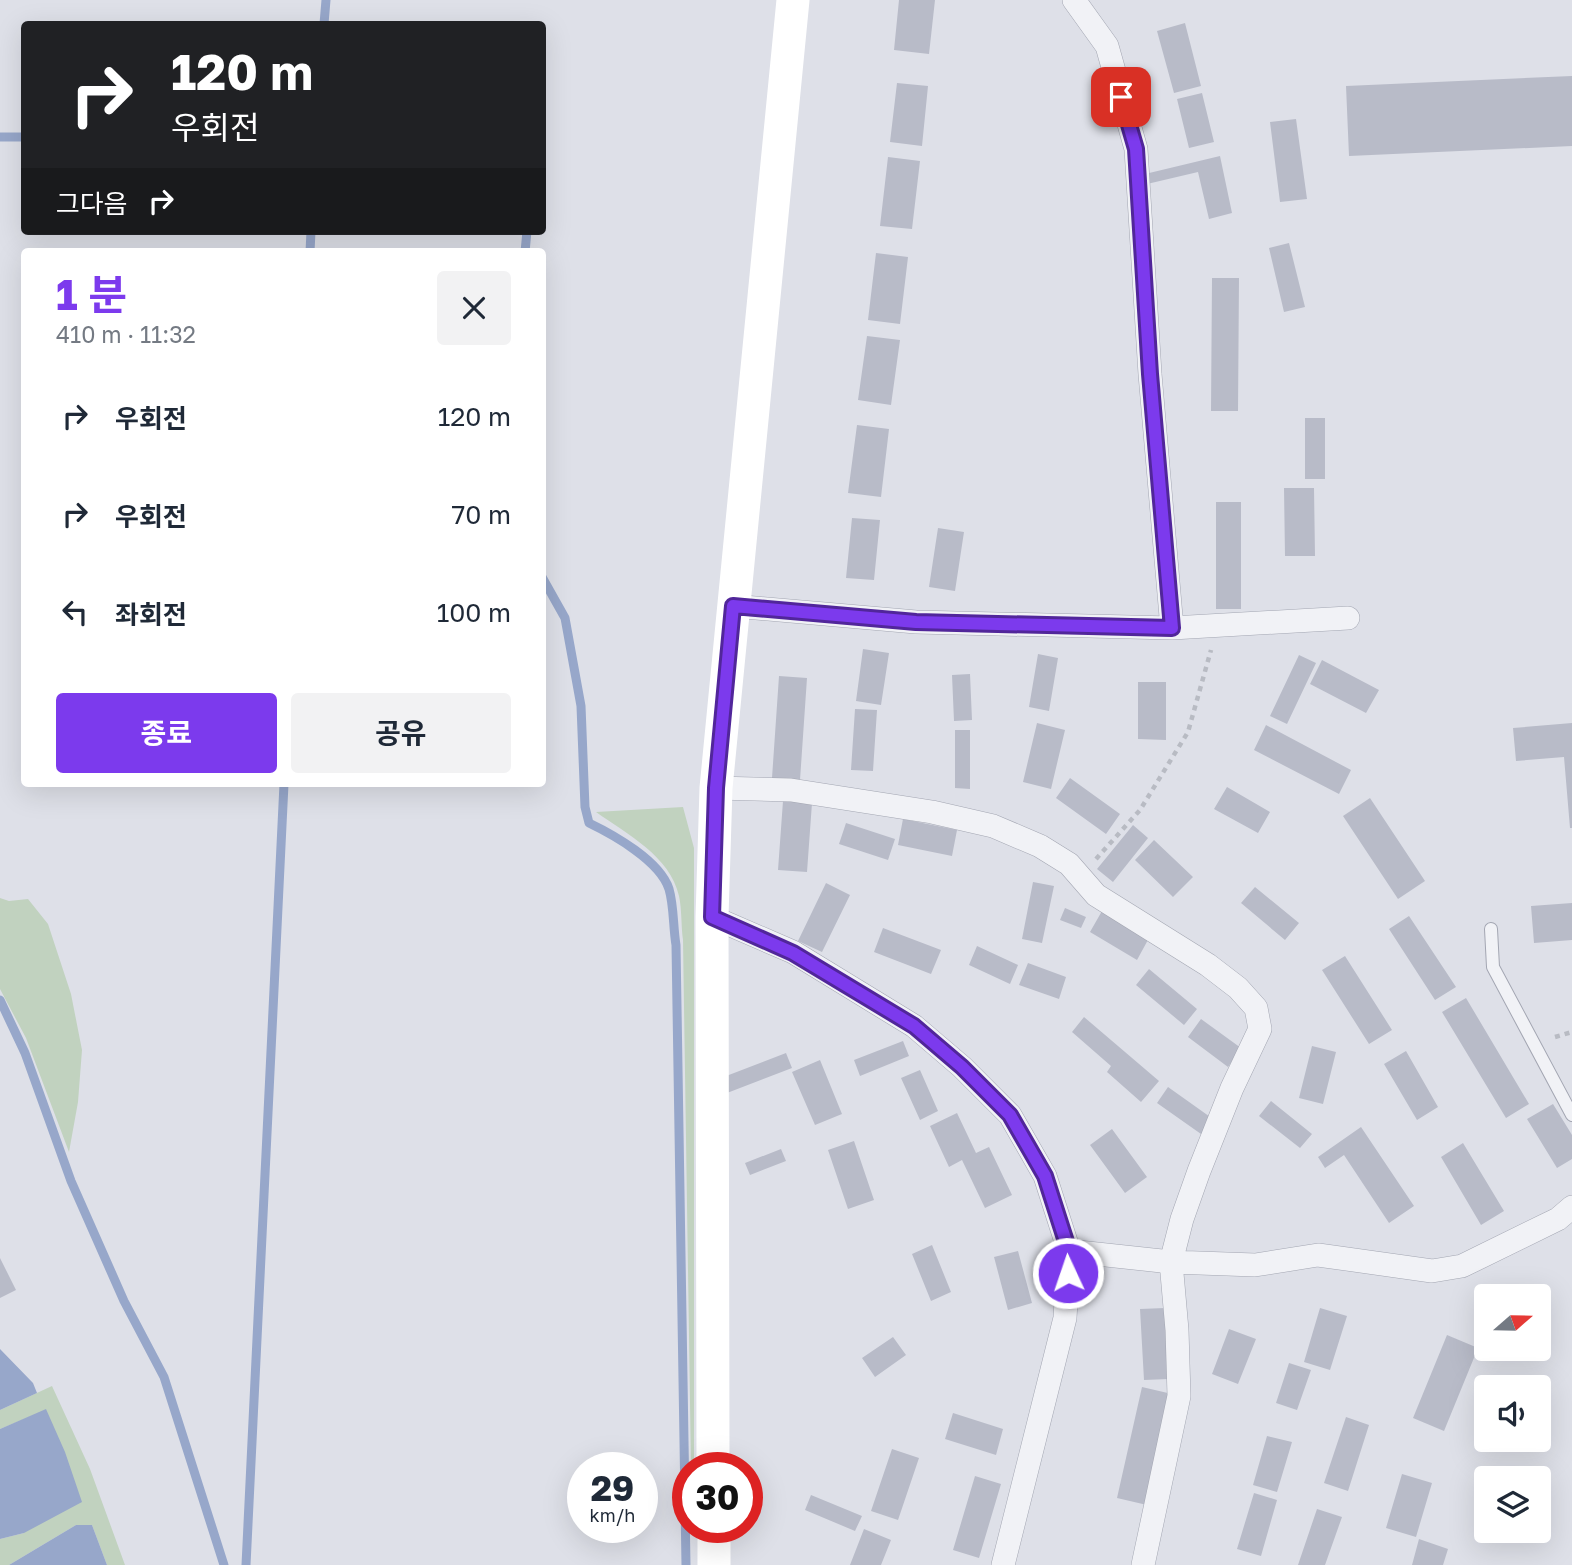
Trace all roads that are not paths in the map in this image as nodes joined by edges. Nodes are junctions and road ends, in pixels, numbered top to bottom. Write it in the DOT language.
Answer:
graph roads {
  1 [pos="793,0"];
  2 [pos="1074,0"];
  3 [pos="733,606"];
  4 [pos="1348,618"];
  5 [pos="1172,628"];
  6 [pos="716,788"];
  7 [pos="712,917"];
  8 [pos="1491,929"];
  9 [pos="1572,1115"];
  10 [pos="1572,1207"];
  11 [pos="1069,1251"];
  12 [pos="1171,1262"];
  13 [pos="713,1452"];
  14 [pos="714,1543"];
  15 [pos="714,1565"];
  16 [pos="1003,1565"];
  17 [pos="1143,1565"];
  1 -- 3 [label="street"];
  2 -- 5 [label="street"];
  3 -- 5 [label="street"];
  3 -- 6 [label="street"];
  4 -- 5 [label="street"];
  6 -- 7 [label="street"];
  6 -- 12 [label="street"];
  7 -- 11 [label="street"];
  7 -- 13 [label="street"];
  8 -- 9 [label="lane"];
  10 -- 12 [label="street"];
  11 -- 12 [label="street"];
  11 -- 16 [label="street"];
  12 -- 17 [label="street"];
  14 -- 15 [label="street"];
}
